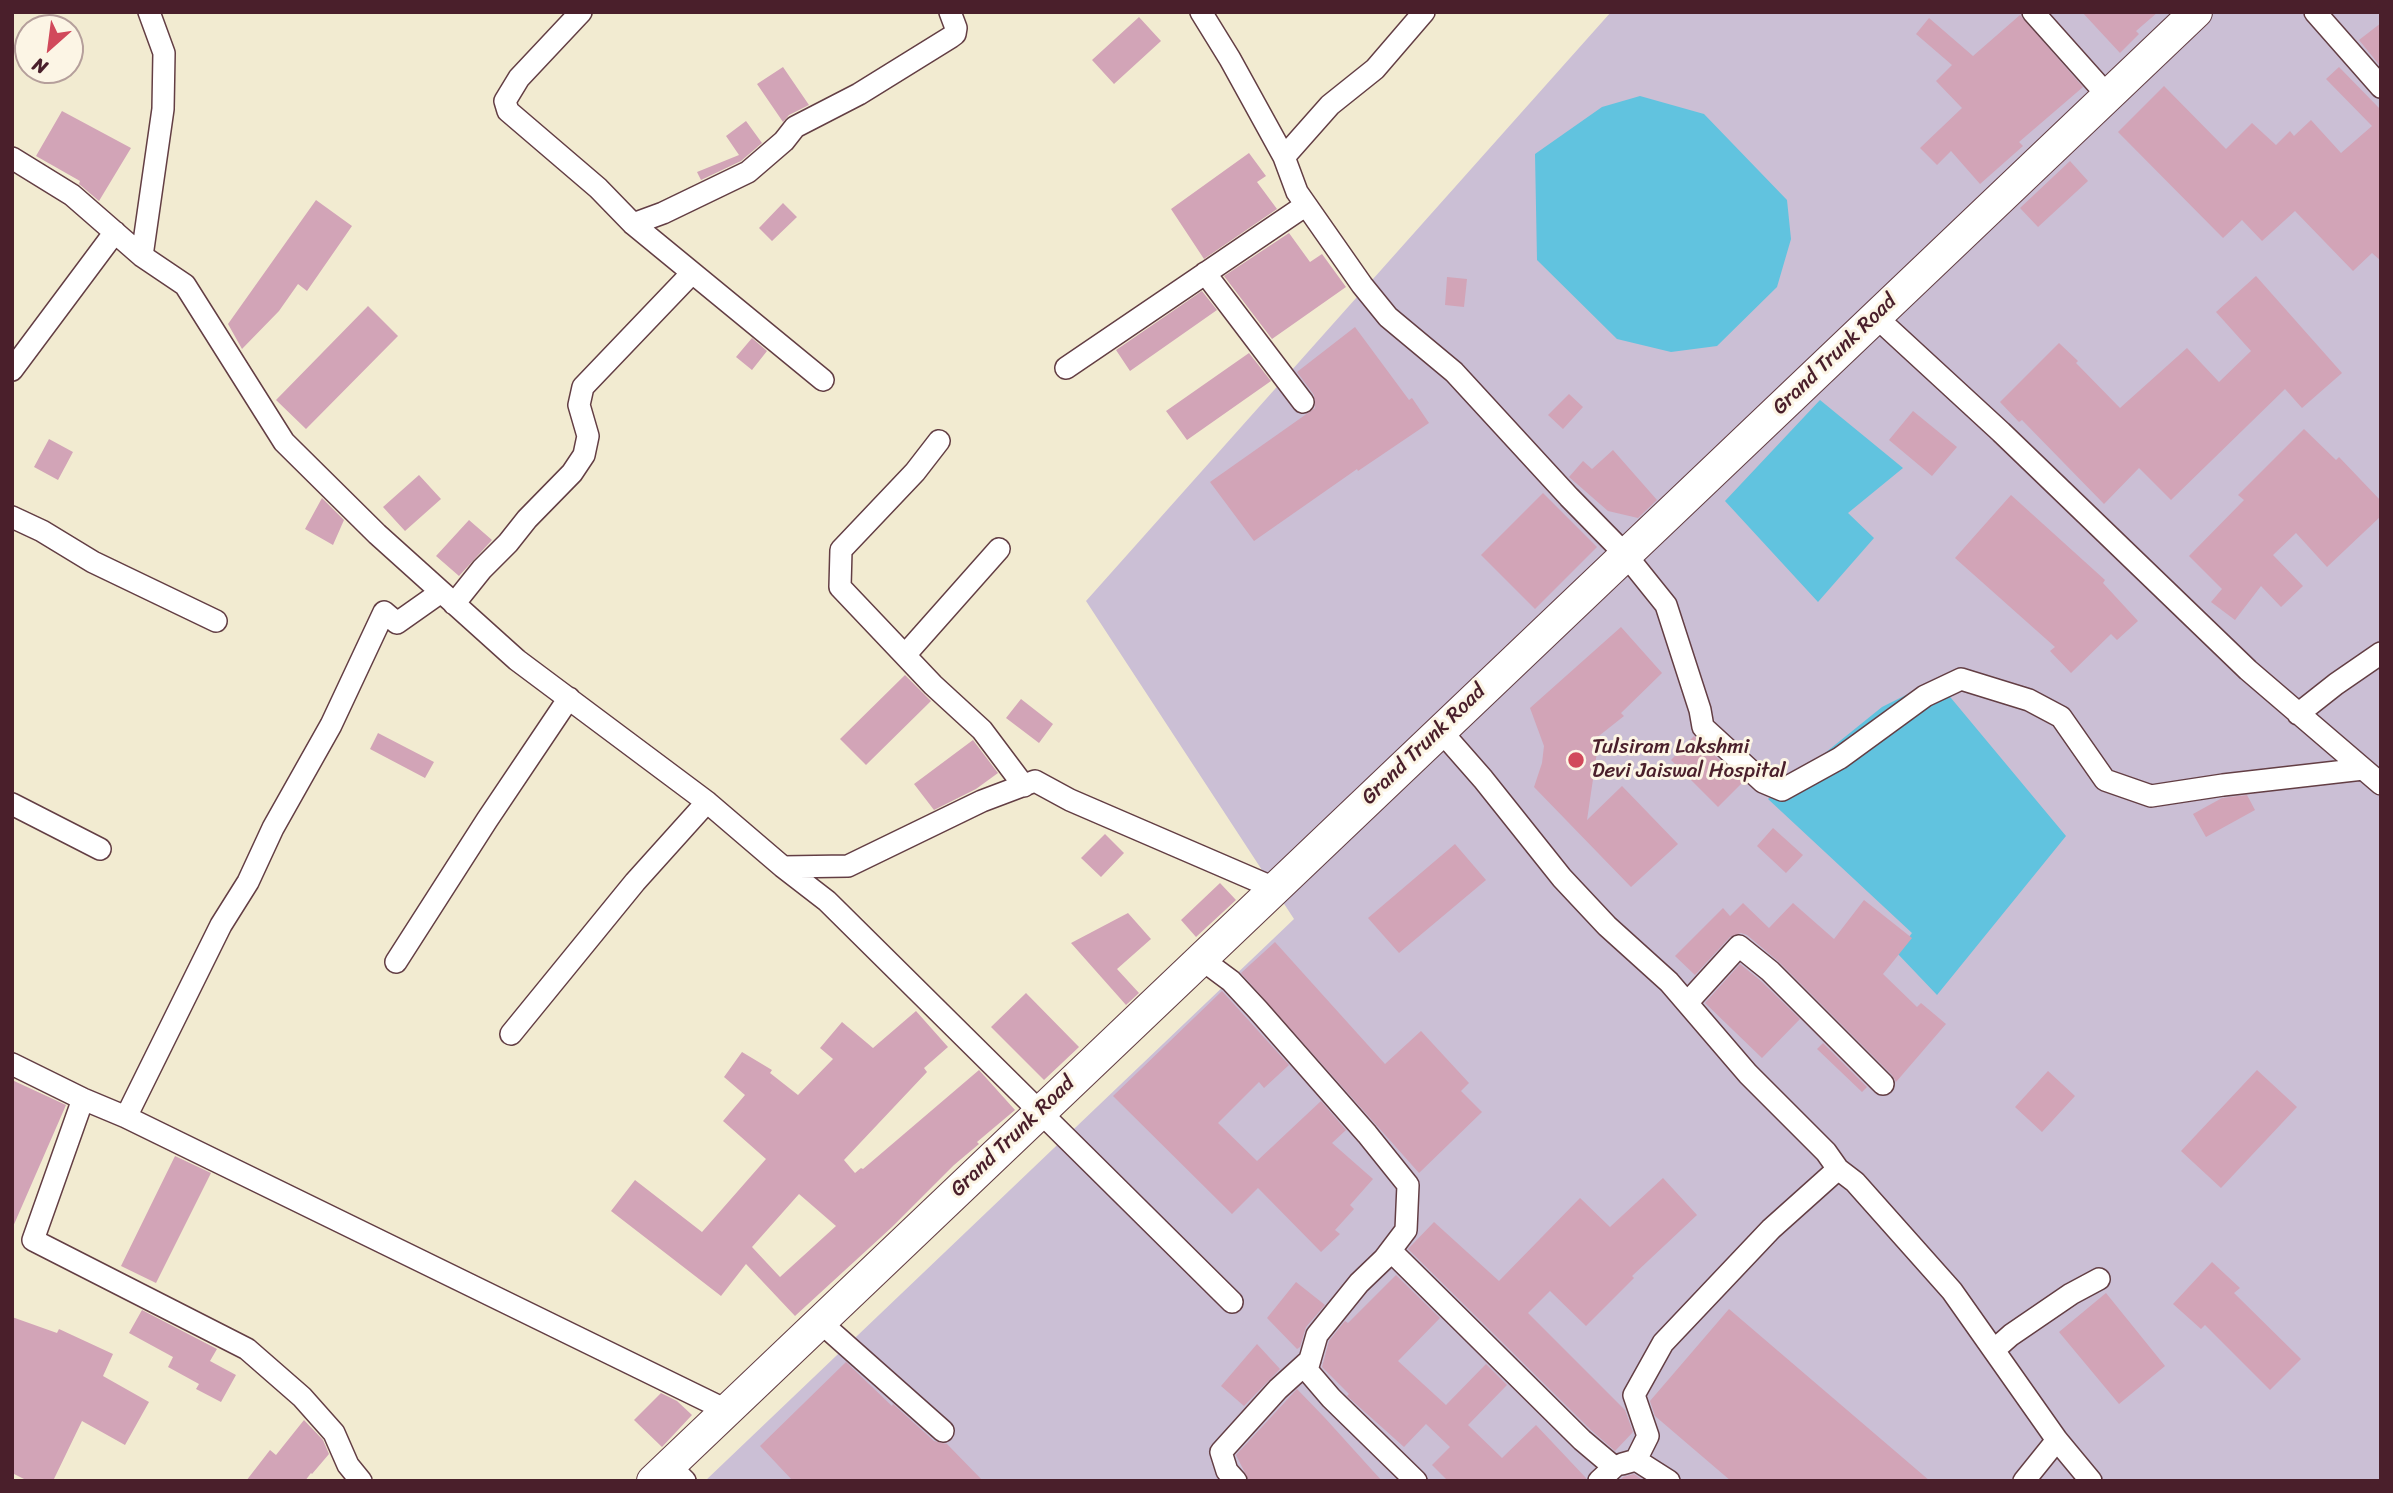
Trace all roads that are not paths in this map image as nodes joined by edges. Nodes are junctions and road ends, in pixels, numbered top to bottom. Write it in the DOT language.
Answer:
graph roads {
  1 [pos="149,12"];
  2 [pos="581,12"];
  3 [pos="950,12"];
  4 [pos="1201,12"];
  5 [pos="1424,12"];
  6 [pos="2033,12"];
  7 [pos="2196,12"];
  8 [pos="2315,12"];
  9 [pos="2381,87"];
  10 [pos="2108,96"];
  11 [pos="1283,157"];
  12 [pos="12,158"];
  13 [pos="1306,205"];
  14 [pos="633,224"];
  15 [pos="115,232"];
  16 [pos="142,256"];
  17 [pos="692,273"];
  18 [pos="1205,274"];
  19 [pos="1875,316"];
  20 [pos="1066,368"];
  21 [pos="12,370"];
  22 [pos="823,380"];
  23 [pos="1303,402"];
  24 [pos="939,442"];
  25 [pos="12,517"];
  26 [pos="999,549"];
  27 [pos="1625,554"];
  28 [pos="447,598"];
  29 [pos="216,621"];
  30 [pos="2381,653"];
  31 [pos="905,655"];
  32 [pos="569,698"];
  33 [pos="2298,714"];
  34 [pos="1440,730"];
  35 [pos="2363,769"];
  36 [pos="2381,784"];
  37 [pos="1024,786"];
  38 [pos="707,802"];
  39 [pos="12,804"];
  40 [pos="100,849"];
  41 [pos="783,867"];
  42 [pos="1274,888"];
  43 [pos="1200,958"];
  44 [pos="396,962"];
  45 [pos="1687,1003"];
  46 [pos="511,1034"];
  47 [pos="12,1064"];
  48 [pos="1883,1084"];
  49 [pos="83,1099"];
  50 [pos="1039,1112"];
  51 [pos="126,1117"];
  52 [pos="1838,1169"];
  53 [pos="1391,1251"];
  54 [pos="2099,1279"];
  55 [pos="1231,1302"];
  56 [pos="819,1321"];
  57 [pos="1994,1350"];
  58 [pos="1310,1360"];
  59 [pos="726,1410"];
  60 [pos="943,1431"];
  61 [pos="2057,1440"];
  62 [pos="1636,1460"];
  63 [pos="1606,1474"];
  64 [pos="669,1475"];
  65 [pos="348,1476"];
  66 [pos="1236,1481"];
  67 [pos="1416,1481"];
  68 [pos="1669,1481"];
  69 [pos="2024,1481"];
  70 [pos="2091,1481"];
  1 -- 16 [label="street"];
  2 -- 14 [label="street"];
  3 -- 14 [label="street"];
  4 -- 11 [label="street"];
  5 -- 11 [label="street"];
  6 -- 10 [label="street"];
  7 -- 10 [label="main road, Grand Trunk Road"];
  8 -- 9 [label="street"];
  10 -- 19 [label="main road, Grand Trunk Road"];
  11 -- 13 [label="street"];
  12 -- 15 [label="street"];
  13 -- 18 [label="street"];
  13 -- 27 [label="street"];
  14 -- 17 [label="street"];
  15 -- 16 [label="street"];
  15 -- 21 [label="street"];
  16 -- 28 [label="street"];
  17 -- 22 [label="street"];
  17 -- 28 [label="street"];
  18 -- 20 [label="street"];
  18 -- 23 [label="street"];
  19 -- 27 [label="main road, Grand Trunk Road"];
  19 -- 33 [label="street"];
  24 -- 31 [label="street"];
  25 -- 29 [label="street"];
  26 -- 31 [label="street"];
  27 -- 34 [label="main road, Grand Trunk Road"];
  27 -- 35 [label="street"];
  28 -- 32 [label="street"];
  28 -- 51 [label="street"];
  30 -- 33 [label="street"];
  31 -- 37 [label="street"];
  32 -- 38 [label="street"];
  32 -- 44 [label="street"];
  33 -- 35 [label="street"];
  34 -- 42 [label="main road, Grand Trunk Road"];
  34 -- 45 [label="street"];
  35 -- 36 [label="street"];
  37 -- 41 [label="street"];
  37 -- 42 [label="street"];
  38 -- 41 [label="street"];
  38 -- 46 [label="street"];
  39 -- 40 [label="street"];
  41 -- 50 [label="street"];
  42 -- 43 [label="main road, Grand Trunk Road"];
  43 -- 50 [label="main road, Grand Trunk Road"];
  43 -- 53 [label="street"];
  45 -- 48 [label="street"];
  45 -- 52 [label="street"];
  47 -- 49 [label="street"];
  49 -- 51 [label="street"];
  49 -- 65 [label="street"];
  50 -- 55 [label="street"];
  50 -- 56 [label="main road, Grand Trunk Road"];
  51 -- 59 [label="street"];
  52 -- 57 [label="street"];
  52 -- 62 [label="street"];
  53 -- 58 [label="street"];
  53 -- 63 [label="street"];
  54 -- 57 [label="street"];
  56 -- 59 [label="main road, Grand Trunk Road"];
  56 -- 60 [label="street"];
  57 -- 61 [label="street"];
  58 -- 66 [label="street"];
  58 -- 67 [label="street"];
  59 -- 64 [label="main road, Grand Trunk Road"];
  61 -- 69 [label="street"];
  61 -- 70 [label="street"];
  62 -- 63 [label="street"];
  62 -- 68 [label="street"];
}
